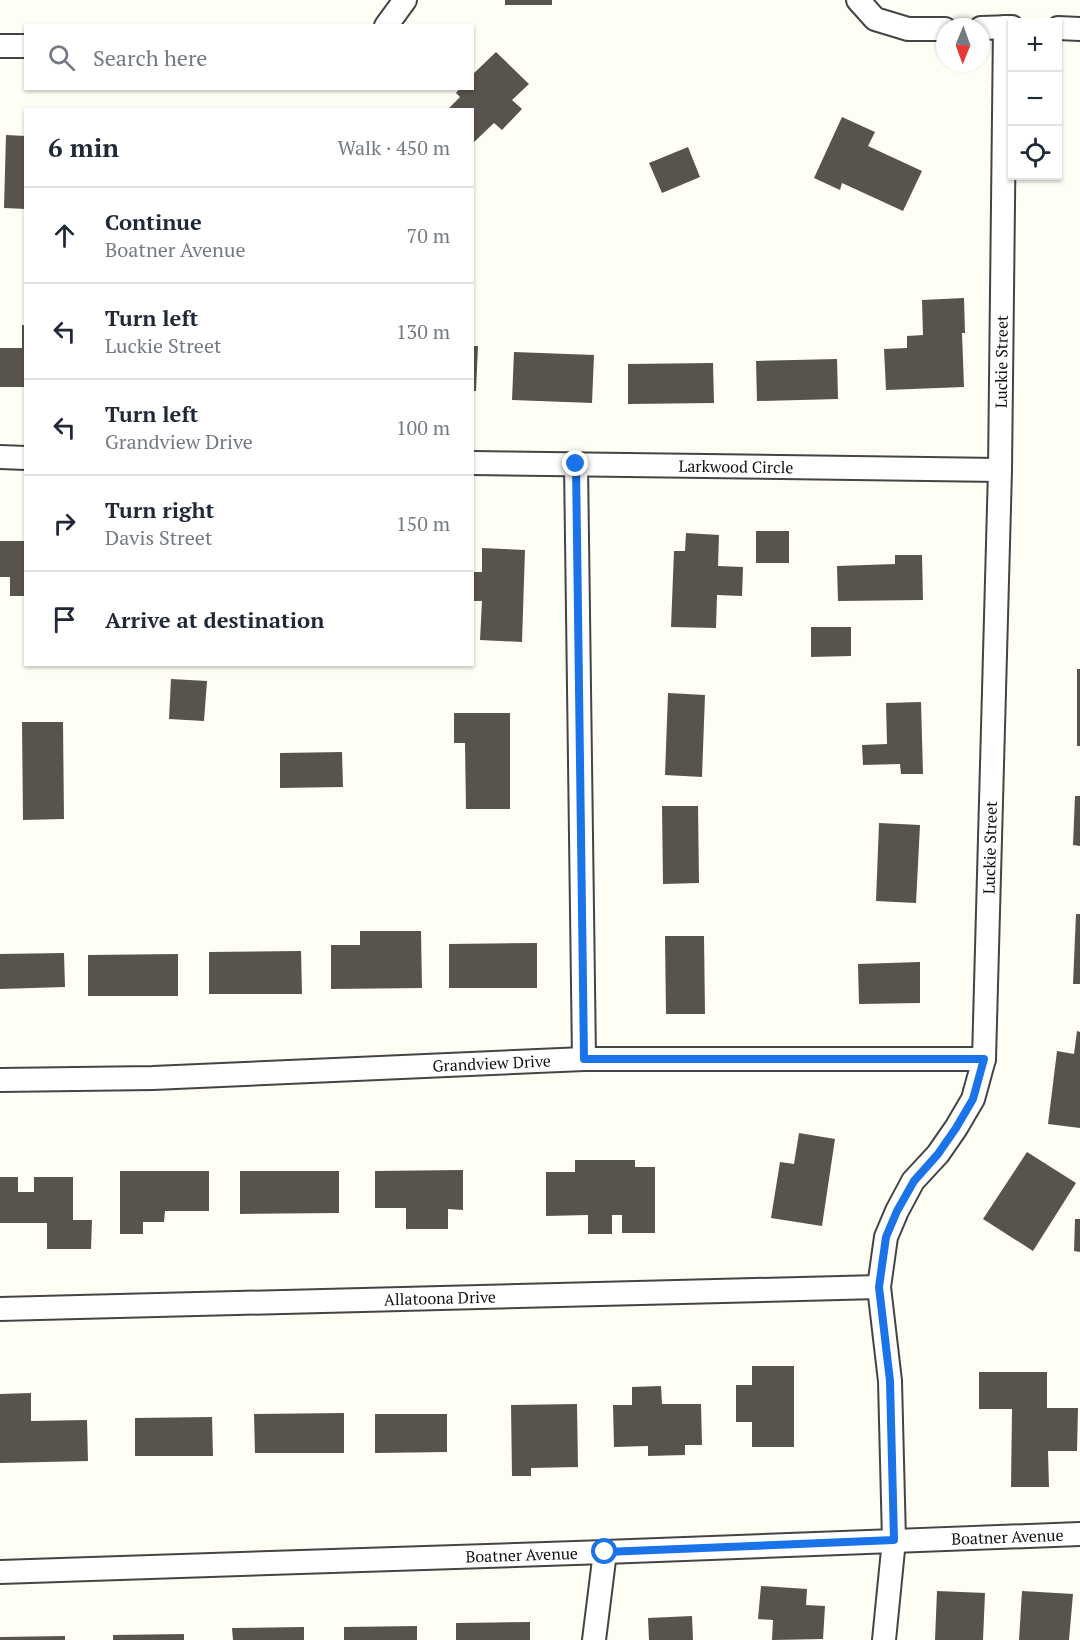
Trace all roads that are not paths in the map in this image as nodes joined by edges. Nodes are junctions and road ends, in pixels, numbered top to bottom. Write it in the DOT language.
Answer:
graph roads {
  1 [pos="405,0"];
  2 [pos="858,0"];
  3 [pos="387,24"];
  4 [pos="1008,27"];
  5 [pos="936,28"];
  6 [pos="990,28"];
  7 [pos="1062,28"];
  8 [pos="1080,29"];
  9 [pos="0,46"];
  10 [pos="24,46"];
  11 [pos="1008,72"];
  12 [pos="0,457"];
  13 [pos="24,458"];
  14 [pos="474,463"];
  15 [pos="576,464"];
  16 [pos="1000,470"];
  17 [pos="584,1059"];
  18 [pos="984,1059"];
  19 [pos="0,1080"];
  20 [pos="879,1287"];
  21 [pos="0,1308"];
  22 [pos="1080,1534"];
  23 [pos="894,1540"];
  24 [pos="605,1552"];
  25 [pos="0,1572"];
  26 [pos="594,1640"];
  27 [pos="884,1640"];
  1 -- 3 [label="street"];
  2 -- 5 [label="street"];
  4 -- 6 [label="street"];
  7 -- 8 [label="street"];
  9 -- 10 [label="street"];
  11 -- 16 [label="street, Luckie Street"];
  12 -- 13 [label="street"];
  14 -- 15 [label="street, Larkwood Circle"];
  15 -- 16 [label="street, Larkwood Circle"];
  15 -- 17 [label="street"];
  16 -- 18 [label="street, Luckie Street"];
  17 -- 18 [label="street, Grandview Drive"];
  17 -- 19 [label="street, Grandview Drive"];
  18 -- 20 [label="street, Luckie Street"];
  20 -- 21 [label="street, Allatoona Drive"];
  20 -- 23 [label="street, Luckie Street"];
  22 -- 23 [label="street, Boatner Avenue"];
  23 -- 24 [label="street, Boatner Avenue"];
  23 -- 27 [label="street, Luckie Street"];
  24 -- 25 [label="street, Boatner Avenue"];
  24 -- 26 [label="street"];
}
